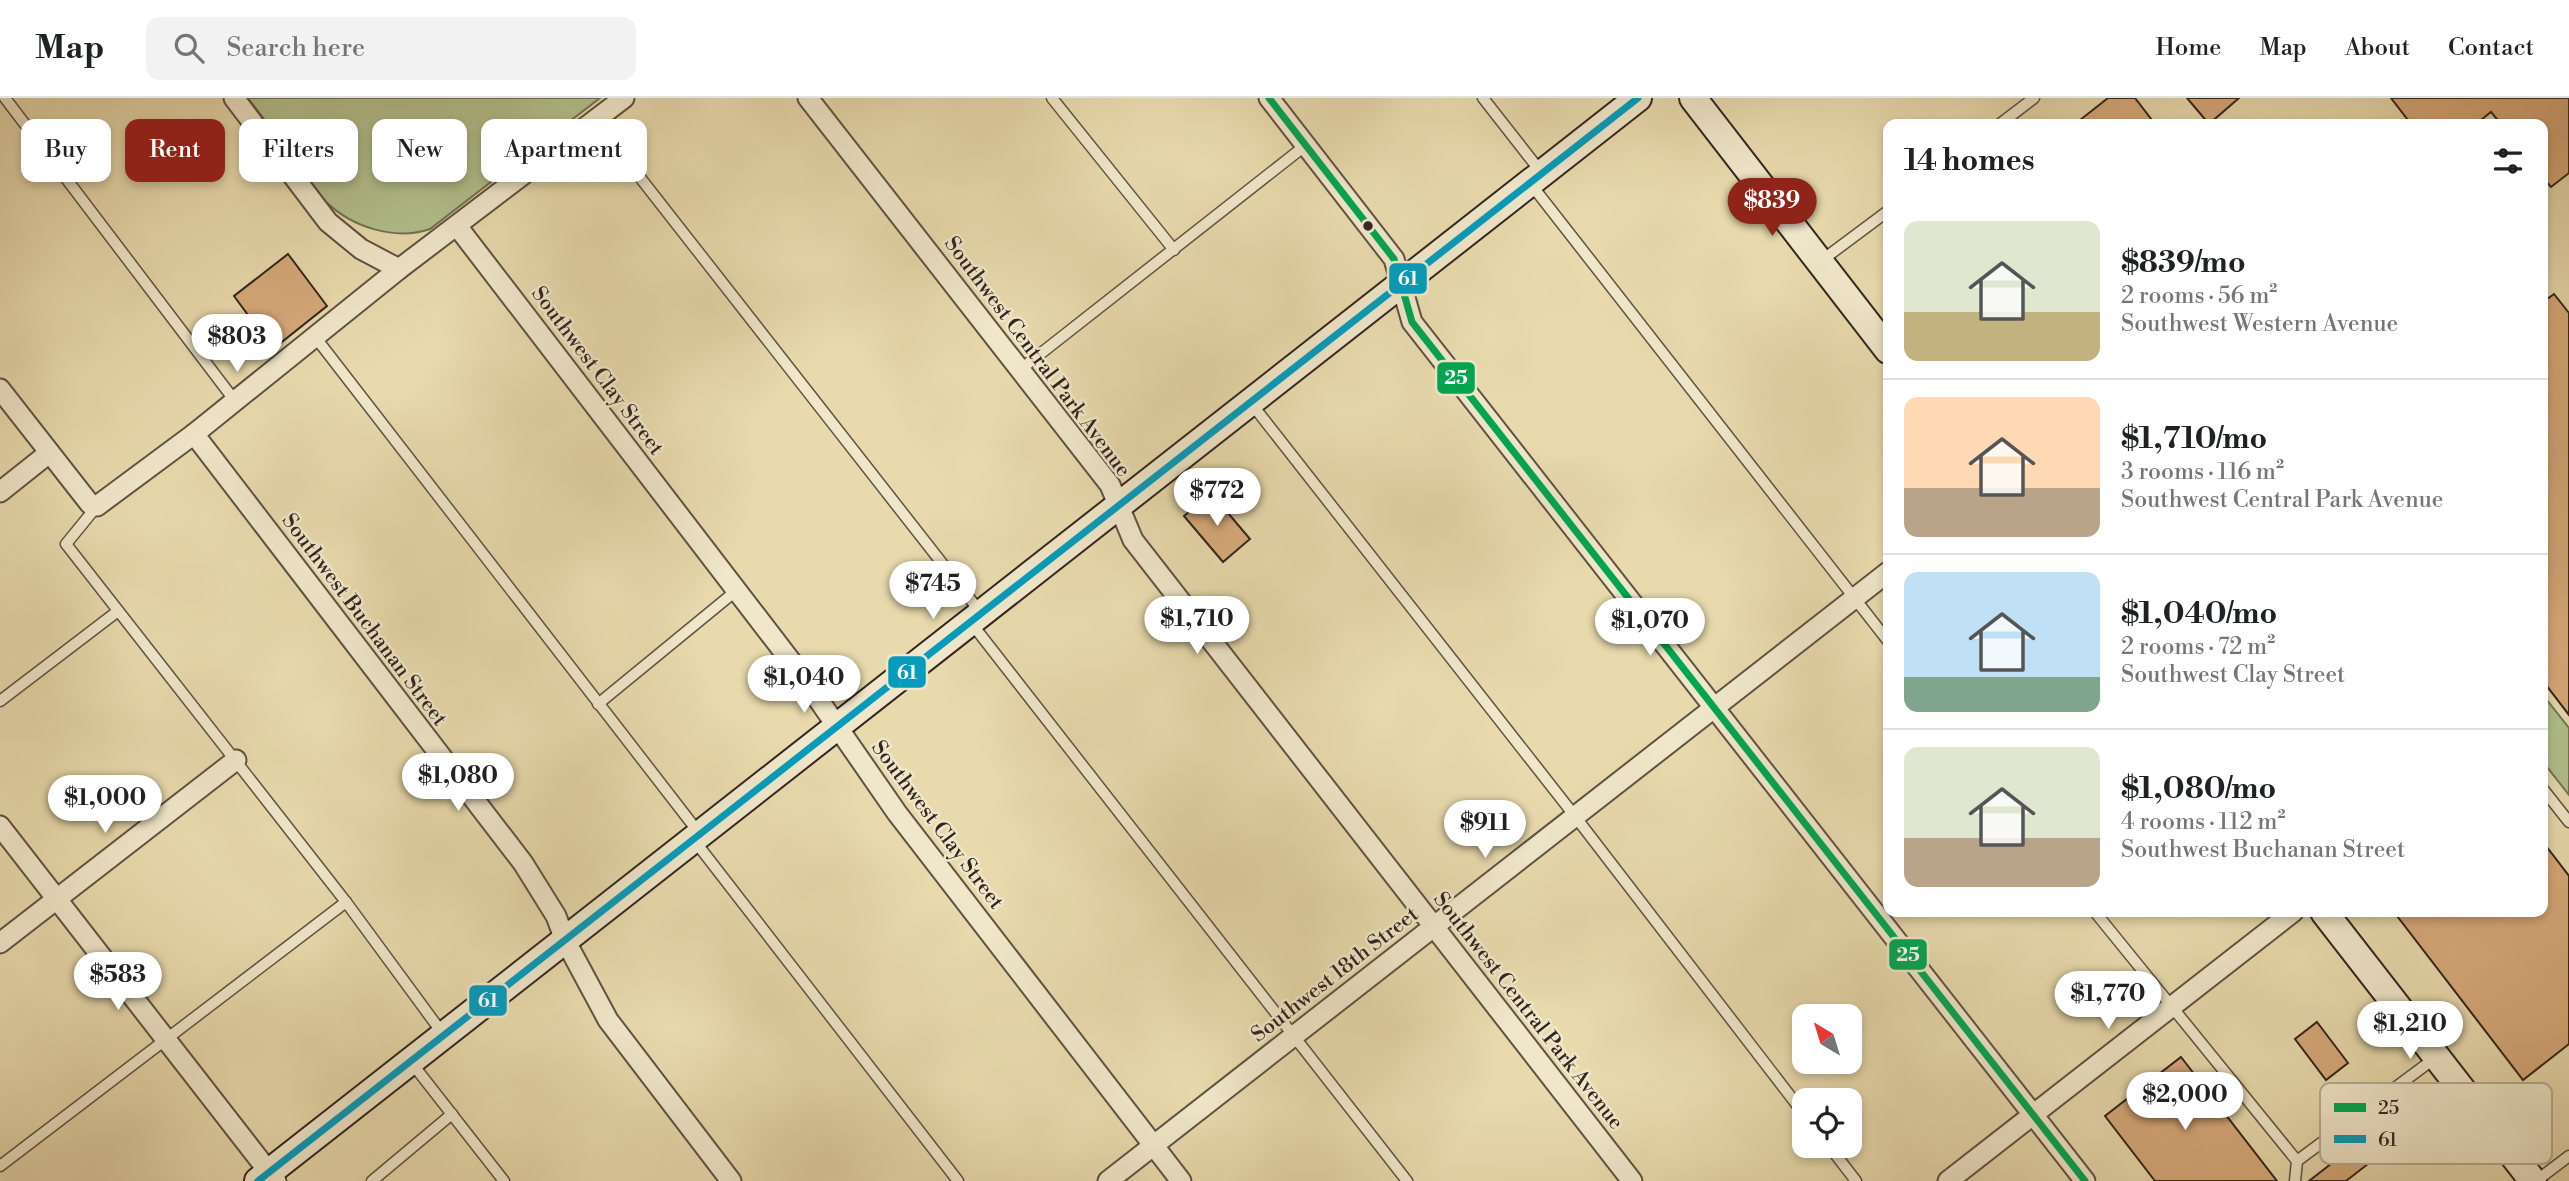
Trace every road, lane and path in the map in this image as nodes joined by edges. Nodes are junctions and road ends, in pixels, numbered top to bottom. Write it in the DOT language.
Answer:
graph roads {
  1 [pos="5,98"];
  2 [pos="234,98"];
  3 [pos="624,98"];
  4 [pos="808,98"];
  5 [pos="1052,98"];
  6 [pos="1269,98"];
  7 [pos="1483,98"];
  8 [pos="1638,98"];
  9 [pos="1693,98"];
  10 [pos="2034,98"];
  11 [pos="596,119"];
  12 [pos="2007,119"];
  13 [pos="1306,145"];
  14 [pos="1536,178"];
  15 [pos="514,182"];
  16 [pos="642,182"];
  17 [pos="1883,218"];
  18 [pos="457,226"];
  19 [pos="1174,250"];
  20 [pos="1820,261"];
  21 [pos="399,269"];
  22 [pos="1399,285"];
  23 [pos="316,338"];
  24 [pos="1883,343"];
  25 [pos="1021,369"];
  26 [pos="0,389"];
  27 [pos="236,401"];
  28 [pos="1250,402"];
  29 [pos="194,434"];
  30 [pos="49,453"];
  31 [pos="0,492"];
  32 [pos="97,506"];
  33 [pos="1117,507"];
  34 [pos="1883,576"];
  35 [pos="737,590"];
  36 [pos="1855,597"];
  37 [pos="118,611"];
  38 [pos="976,618"];
  39 [pos="1883,634"];
  40 [pos="0,701"];
  41 [pos="598,704"];
  42 [pos="1714,706"];
  43 [pos="836,727"];
  44 [pos="236,760"];
  45 [pos="2548,795"];
  46 [pos="1574,815"];
  47 [pos="2569,822"];
  48 [pos="0,826"];
  49 [pos="697,837"];
  50 [pos="55,900"];
  51 [pos="346,902"];
  52 [pos="2099,917"];
  53 [pos="2287,917"];
  54 [pos="2328,917"];
  55 [pos="1433,926"];
  56 [pos="565,940"];
  57 [pos="0,943"];
  58 [pos="2173,1006"];
  59 [pos="444,1035"];
  60 [pos="1293,1036"];
  61 [pos="164,1039"];
  62 [pos="2437,1057"];
  63 [pos="411,1061"];
  64 [pos="2402,1083"];
  65 [pos="2458,1083"];
  66 [pos="1792,1098"];
  67 [pos="452,1114"];
  68 [pos="2034,1114"];
  69 [pos="2320,1144"];
  70 [pos="1154,1145"];
  71 [pos="2569,1156"];
  72 [pos="1838,1158"];
  73 [pos="2297,1161"];
  74 [pos="2522,1164"];
  75 [pos="0,1166"];
  76 [pos="268,1178"];
  77 [pos="372,1181"];
  78 [pos="504,1181"];
  79 [pos="731,1181"];
  80 [pos="958,1181"];
  81 [pos="1108,1181"];
  82 [pos="1181,1181"];
  83 [pos="1406,1181"];
  84 [pos="1632,1181"];
  85 [pos="1856,1181"];
  86 [pos="1948,1181"];
  87 [pos="2085,1181"];
  88 [pos="2295,1181"];
  89 [pos="2535,1181"];
  1 -- 27 [label="lane"];
  2 -- 21 [label="street"];
  3 -- 11 [label="street"];
  4 -- 25 [label="street, Southwest Central Park Avenue"];
  5 -- 19 [label="lane"];
  6 -- 13 [label="street"];
  7 -- 14 [label="lane"];
  8 -- 14 [label="main road"];
  9 -- 20 [label="main road"];
  10 -- 12 [label="lane"];
  13 -- 19 [label="lane"];
  13 -- 22 [label="street"];
  14 -- 22 [label="main road"];
  14 -- 36 [label="lane"];
  15 -- 18 [label="street"];
  16 -- 38 [label="lane"];
  17 -- 20 [label="lane"];
  18 -- 21 [label="street"];
  18 -- 35 [label="street, Southwest Clay Street"];
  19 -- 25 [label="lane"];
  20 -- 24 [label="main road"];
  21 -- 23 [label="street"];
  22 -- 28 [label="main road"];
  22 -- 42 [label="street"];
  23 -- 27 [label="street"];
  23 -- 41 [label="lane"];
  25 -- 33 [label="street, Southwest Central Park Avenue"];
  26 -- 30 [label="street"];
  27 -- 29 [label="street"];
  28 -- 33 [label="main road"];
  28 -- 46 [label="lane"];
  29 -- 32 [label="street"];
  29 -- 56 [label="street, Southwest Buchanan Street"];
  30 -- 31 [label="street"];
  30 -- 32 [label="street"];
  32 -- 37 [label="lane"];
  33 -- 38 [label="main road"];
  33 -- 55 [label="street, Southwest Central Park Avenue"];
  34 -- 36 [label="street, Southwest 18th Street"];
  35 -- 41 [label="lane"];
  35 -- 43 [label="street, Southwest Clay Street"];
  36 -- 39 [label="lane"];
  36 -- 42 [label="street, Southwest 18th Street"];
  37 -- 40 [label="lane"];
  37 -- 44 [label="lane"];
  38 -- 43 [label="main road"];
  38 -- 60 [label="lane"];
  41 -- 49 [label="lane"];
  42 -- 46 [label="street, Southwest 18th Street"];
  42 -- 68 [label="street"];
  43 -- 49 [label="main road"];
  43 -- 70 [label="street, Southwest Clay Street"];
  44 -- 50 [label="street"];
  44 -- 51 [label="lane"];
  45 -- 47 [label="lane"];
  46 -- 55 [label="street, Southwest 18th Street"];
  46 -- 66 [label="lane"];
  48 -- 50 [label="street"];
  49 -- 56 [label="main road"];
  49 -- 80 [label="lane"];
  50 -- 57 [label="street"];
  50 -- 61 [label="street"];
  51 -- 59 [label="lane"];
  51 -- 61 [label="lane"];
  52 -- 58 [label="lane"];
  53 -- 58 [label="street"];
  54 -- 62 [label="main road"];
  55 -- 60 [label="street, Southwest 18th Street"];
  55 -- 84 [label="street, Southwest Central Park Avenue"];
  56 -- 59 [label="main road"];
  56 -- 79 [label="street, Southwest Buchanan Street"];
  58 -- 68 [label="street"];
  58 -- 73 [label="lane"];
  59 -- 63 [label="main road"];
  60 -- 70 [label="street, Southwest 18th Street"];
  60 -- 83 [label="lane"];
  61 -- 75 [label="lane"];
  61 -- 76 [label="street"];
  62 -- 64 [label="lane"];
  62 -- 65 [label="main road"];
  63 -- 67 [label="lane"];
  63 -- 76 [label="main road"];
  67 -- 77 [label="lane"];
  67 -- 78 [label="lane"];
  68 -- 86 [label="street"];
  68 -- 87 [label="street"];
  69 -- 73 [label="lane"];
  70 -- 81 [label="street, Southwest 18th Street"];
  70 -- 82 [label="street, Southwest Clay Street"];
  71 -- 89 [label="lane"];
  72 -- 85 [label="lane"];
  73 -- 88 [label="lane"];
  74 -- 89 [label="main road"];
}
